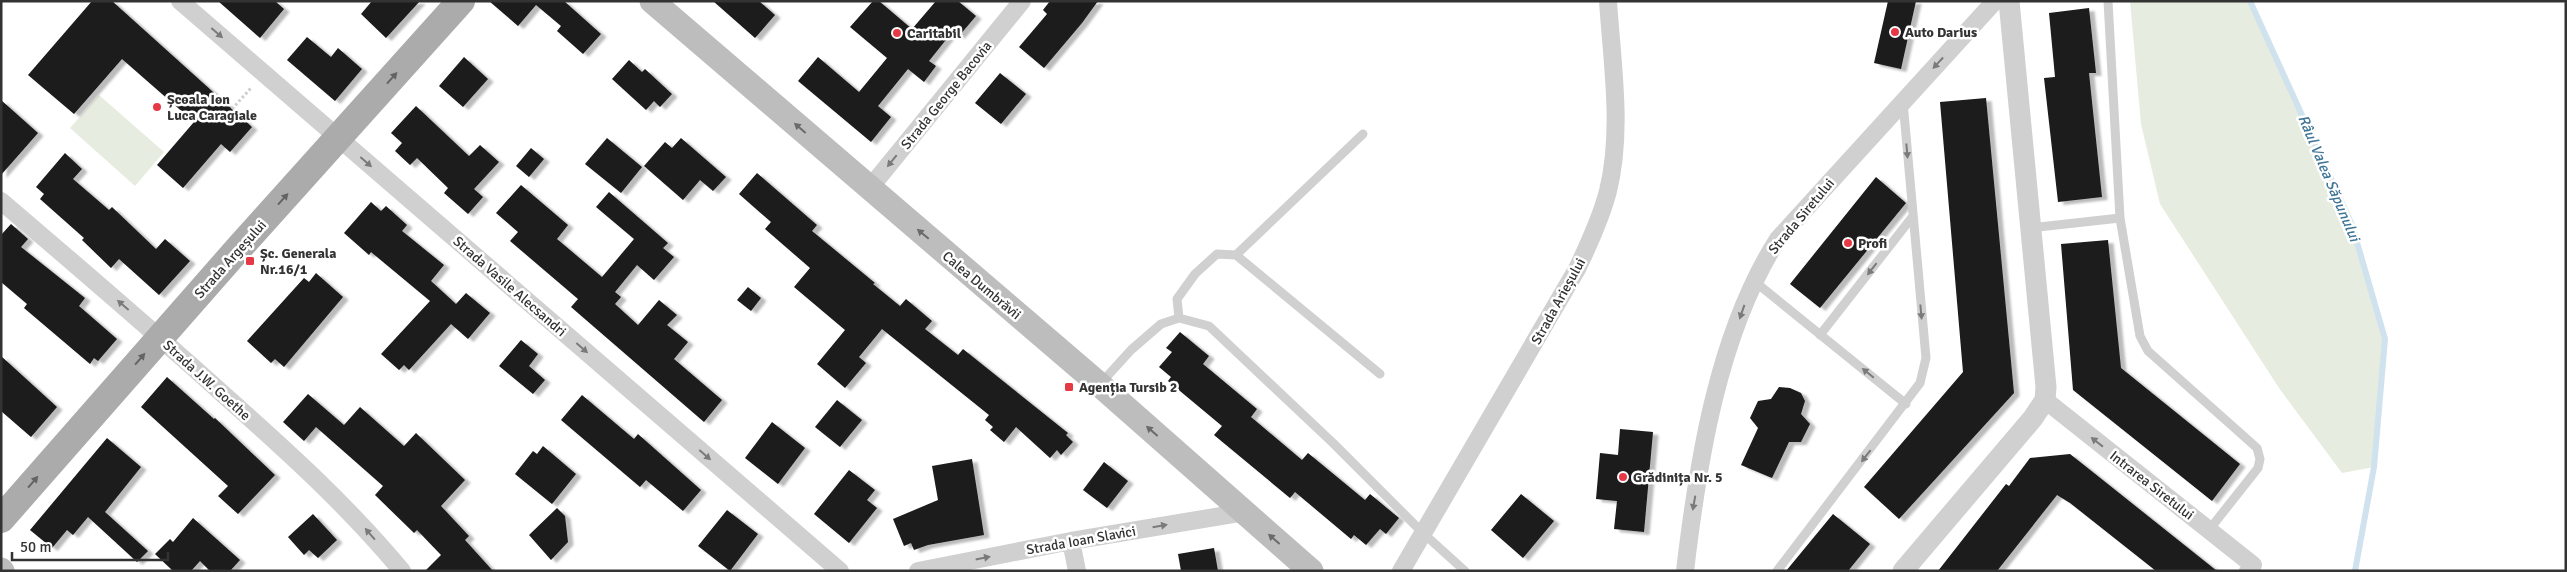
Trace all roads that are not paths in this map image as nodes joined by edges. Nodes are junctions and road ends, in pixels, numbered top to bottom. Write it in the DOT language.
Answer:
graph roads {
  1 [pos="180,1"];
  2 [pos="461,1"];
  3 [pos="652,1"];
  4 [pos="1022,1"];
  5 [pos="1608,1"];
  6 [pos="1995,1"];
  7 [pos="2009,1"];
  8 [pos="2108,1"];
  9 [pos="1903,102"];
  10 [pos="1363,134"];
  11 [pos="338,139"];
  12 [pos="869,188"];
  13 [pos="1,200"];
  14 [pos="1913,216"];
  15 [pos="2120,218"];
  16 [pos="2030,228"];
  17 [pos="1236,255"];
  18 [pos="1754,281"];
  19 [pos="1179,318"];
  20 [pos="1820,335"];
  21 [pos="160,337"];
  22 [pos="1380,374"];
  23 [pos="1100,385"];
  24 [pos="2045,400"];
  25 [pos="1906,404"];
  26 [pos="1245,512"];
  27 [pos="1,519"];
  28 [pos="2209,530"];
  29 [pos="1423,533"];
  30 [pos="1071,541"];
  31 [pos="2253,569"];
  32 [pos="402,571"];
  33 [pos="840,571"];
  34 [pos="918,571"];
  35 [pos="1077,571"];
  36 [pos="1311,571"];
  37 [pos="1401,571"];
  38 [pos="1465,571"];
  39 [pos="1685,571"];
  40 [pos="1777,571"];
  41 [pos="1903,571"];
  1 -- 11 [label="street, Strada Vasile Alecsandri, one-way"];
  11 -- 2 [label="main road, Strada Argeșului, one-way"];
  12 -- 3 [label="main road, Calea Dumbrăvii, one-way"];
  4 -- 12 [label="street, Strada George Bacovia, one-way"];
  5 -- 29 [label="street, Strada Arieșului"];
  6 -- 9 [label="street, Strada Siretului, one-way"];
  7 -- 16 [label="street"];
  8 -- 15 [label="lane"];
  9 -- 14 [label="lane, one-way"];
  9 -- 18 [label="street, Strada Siretului"];
  10 -- 17 [label="lane"];
  21 -- 11 [label="main road, Strada Argeșului, one-way"];
  11 -- 33 [label="street, Strada Vasile Alecsandri, one-way"];
  23 -- 12 [label="main road, Calea Dumbrăvii, one-way"];
  21 -- 13 [label="street, Strada J.W. Goethe, one-way"];
  14 -- 20 [label="lane, one-way"];
  14 -- 25 [label="lane, one-way"];
  15 -- 16 [label="lane"];
  15 -- 28 [label="lane"];
  16 -- 24 [label="street"];
  17 -- 19 [label="lane"];
  17 -- 22 [label="lane"];
  18 -- 20 [label="lane"];
  18 -- 39 [label="street, Strada Siretului, one-way"];
  19 -- 23 [label="lane"];
  19 -- 29 [label="lane"];
  25 -- 20 [label="lane, one-way"];
  27 -- 21 [label="main road, Strada Argeșului, one-way"];
  32 -- 21 [label="street, Strada J.W. Goethe, one-way"];
  26 -- 23 [label="main road, Calea Dumbrăvii, one-way"];
  28 -- 24 [label="street, Intrarea Siretului, one-way"];
  24 -- 41 [label="street"];
  25 -- 40 [label="lane, one-way"];
  30 -- 26 [label="street, Strada Ioan Slavici, one-way"];
  36 -- 26 [label="main road, Calea Dumbrăvii, one-way"];
  28 -- 31 [label="street, Intrarea Siretului"];
  29 -- 37 [label="street, Strada Arieșului"];
  29 -- 38 [label="lane"];
  34 -- 30 [label="street, Strada Ioan Slavici, one-way"];
  30 -- 35 [label="street"];
}
